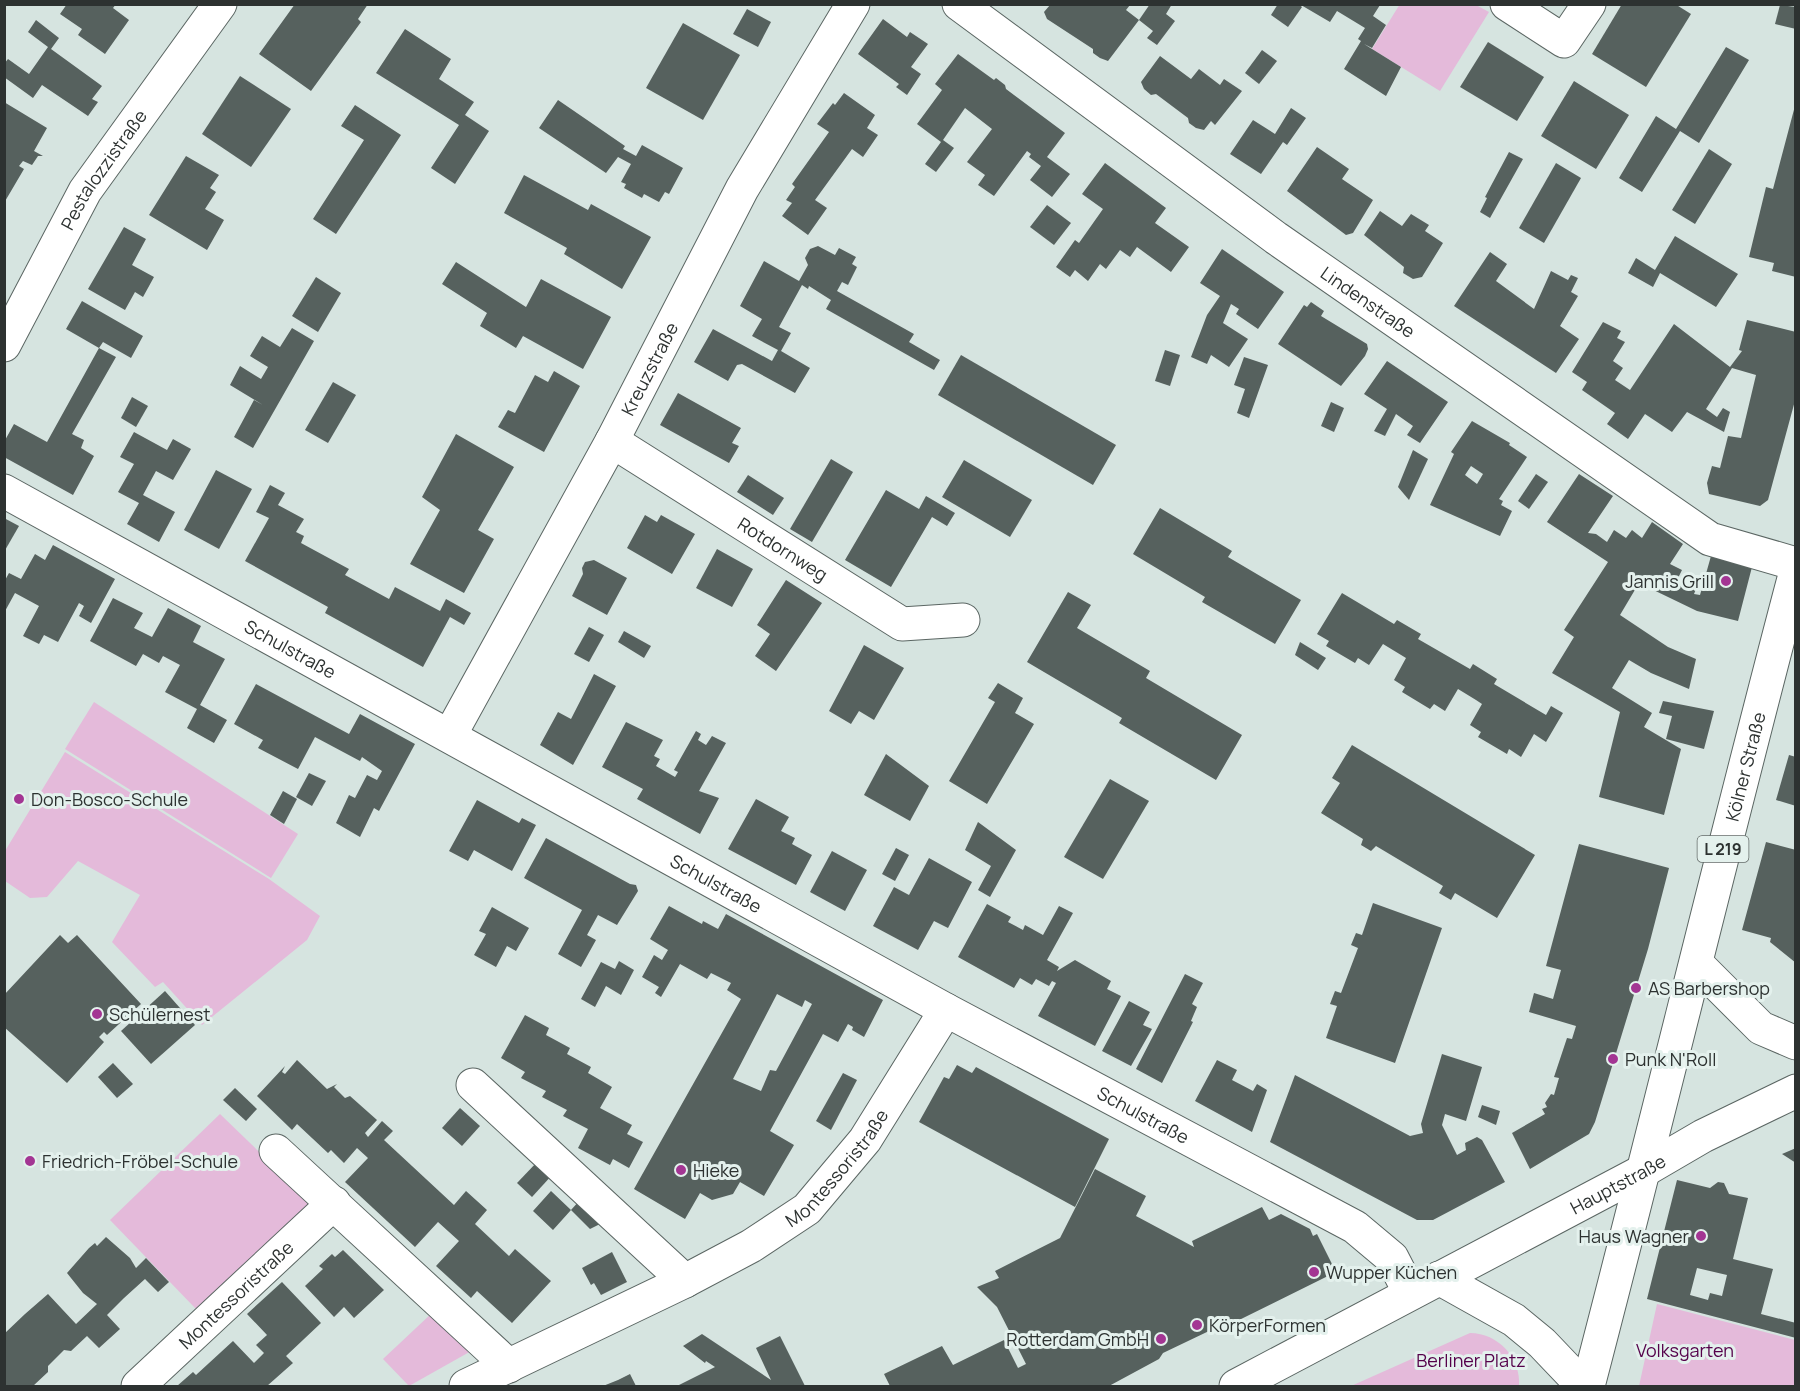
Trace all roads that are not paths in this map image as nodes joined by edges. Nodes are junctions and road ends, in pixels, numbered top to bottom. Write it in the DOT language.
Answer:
graph roads {
  1 [pos="220,4"];
  2 [pos="853,4"];
  3 [pos="959,4"];
  4 [pos="1507,4"];
  5 [pos="1589,4"];
  6 [pos="4,345"];
  7 [pos="612,441"];
  8 [pos="4,491"];
  9 [pos="1796,564"];
  10 [pos="1796,571"];
  11 [pos="963,621"];
  12 [pos="450,735"];
  13 [pos="1697,964"];
  14 [pos="946,1010"];
  15 [pos="1796,1043"];
  16 [pos="473,1085"];
  17 [pos="1796,1091"];
  18 [pos="276,1151"];
  19 [pos="1643,1171"];
  20 [pos="334,1203"];
  21 [pos="1439,1278"];
  22 [pos="685,1281"];
  23 [pos="1410,1293"];
  24 [pos="509,1366"];
  25 [pos="138,1386"];
  26 [pos="466,1386"];
  27 [pos="1236,1386"];
  28 [pos="1583,1386"];
  29 [pos="1588,1386"];
  1 -- 6 [label="street, Pestalozzistraße"];
  2 -- 7 [label="street, Kreuzstraße"];
  3 -- 9 [label="street, Lindenstraße"];
  4 -- 5 [label="street"];
  7 -- 11 [label="street, Rotdornweg"];
  7 -- 12 [label="street, Kreuzstraße"];
  8 -- 12 [label="street, Schulstraße"];
  10 -- 13 [label="street, Kölner Straße / L 219"];
  12 -- 14 [label="street, Schulstraße"];
  13 -- 15 [label="street"];
  13 -- 19 [label="street, Kölner Straße / L 219"];
  14 -- 22 [label="street, Montessoristraße"];
  14 -- 23 [label="street, Schulstraße"];
  16 -- 22 [label="street"];
  17 -- 19 [label="street, Hauptstraße"];
  18 -- 20 [label="street"];
  19 -- 21 [label="street, Hauptstraße"];
  19 -- 29 [label="street, L 219"];
  20 -- 24 [label="street"];
  20 -- 25 [label="street, Montessoristraße"];
  21 -- 23 [label="street, Hauptstraße"];
  21 -- 28 [label="street"];
  22 -- 24 [label="street, Montessoristraße"];
  23 -- 27 [label="street, Hauptstraße"];
  24 -- 26 [label="street, Montessoristraße"];
}
